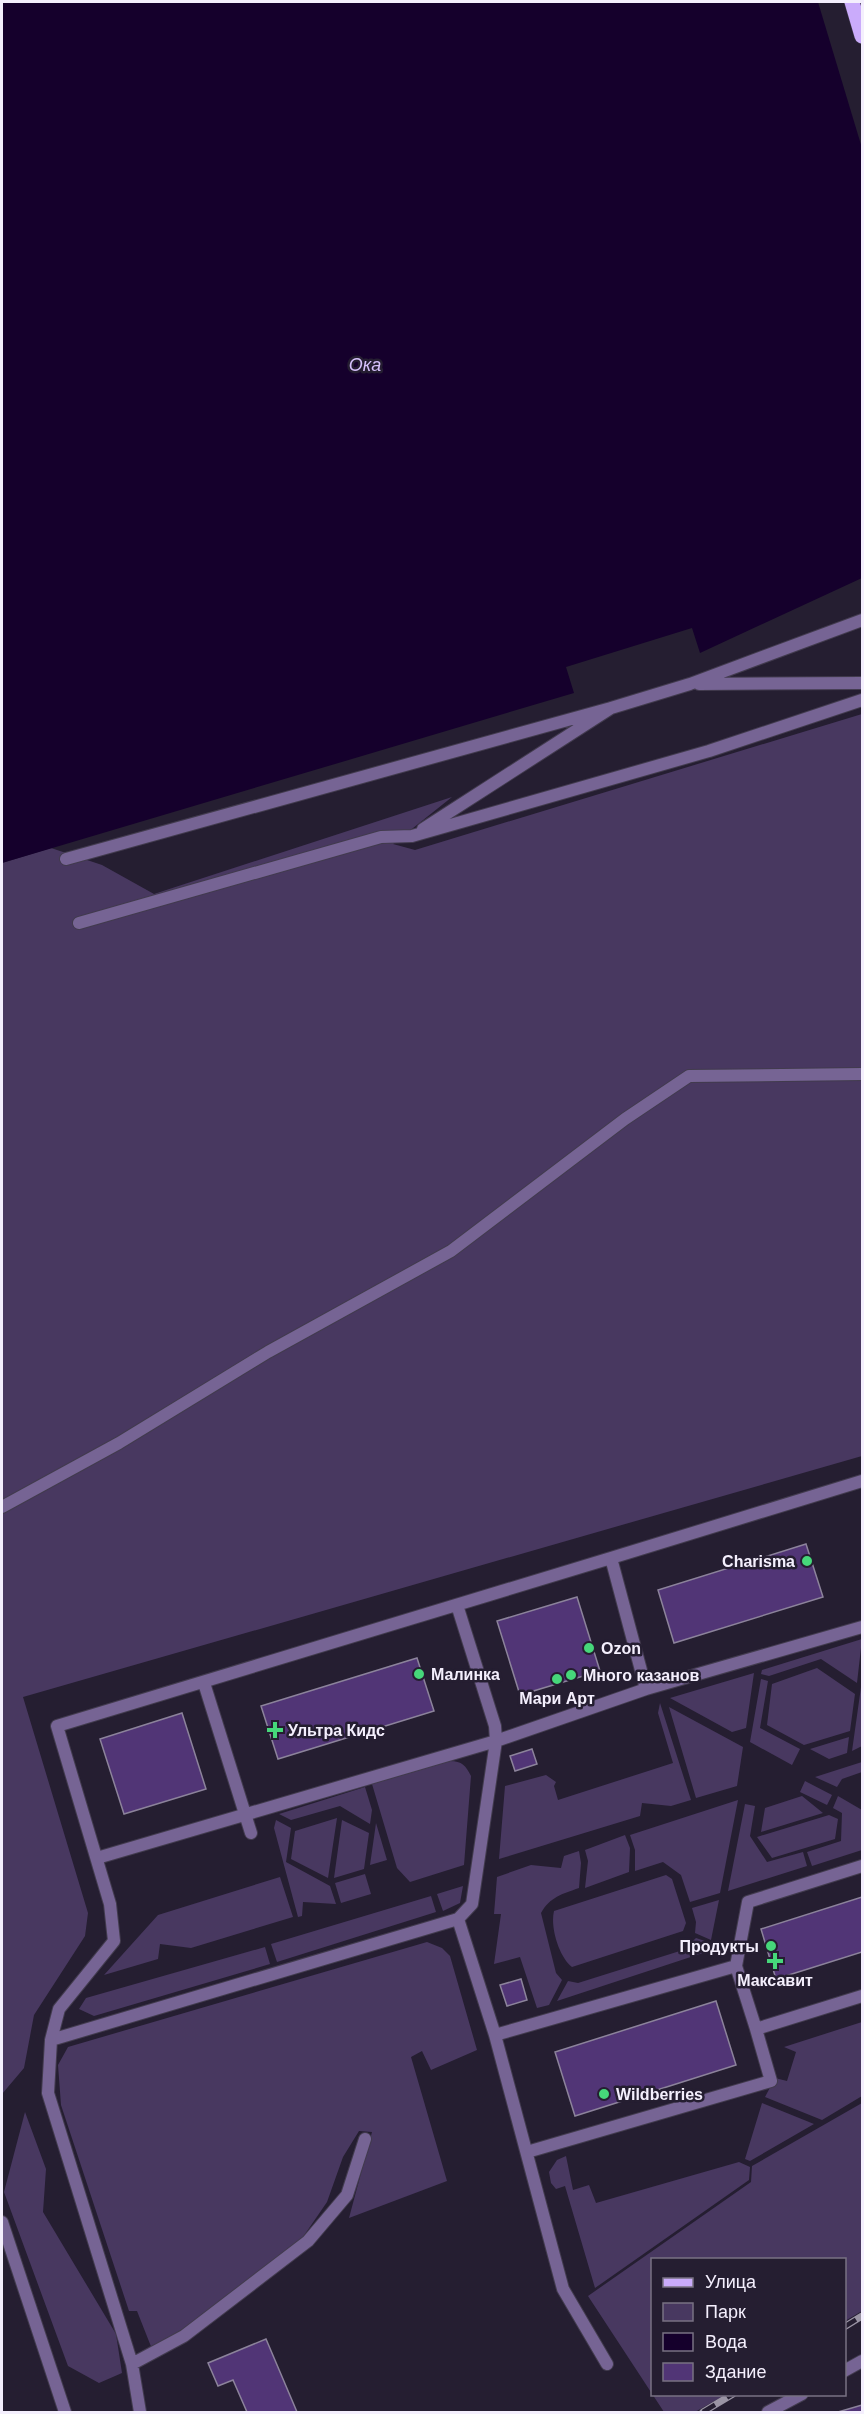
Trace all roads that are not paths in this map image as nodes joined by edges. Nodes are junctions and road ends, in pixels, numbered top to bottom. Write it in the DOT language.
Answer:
graph roads {
  1 [pos="852,2"];
  2 [pos="862,36"];
  3 [pos="862,620"];
  4 [pos="862,683"];
  5 [pos="690,684"];
  6 [pos="862,700"];
  7 [pos="611,708"];
  8 [pos="412,836"];
  9 [pos="66,859"];
  10 [pos="79,923"];
  11 [pos="862,1074"];
  12 [pos="862,1481"];
  13 [pos="2,1507"];
  14 [pos="611,1558"];
  15 [pos="457,1605"];
  16 [pos="862,1627"];
  17 [pos="204,1683"];
  18 [pos="646,1689"];
  19 [pos="496,1741"];
  20 [pos="245,1815"];
  21 [pos="251,1833"];
  22 [pos="97,1858"];
  23 [pos="862,1866"];
  24 [pos="458,1919"];
  25 [pos="736,1966"];
  26 [pos="862,1996"];
  27 [pos="756,2029"];
  28 [pos="495,2035"];
  29 [pos="51,2040"];
  30 [pos="365,2139"];
  31 [pos="527,2152"];
  32 [pos="2,2222"];
  33 [pos="862,2361"];
  34 [pos="132,2364"];
  35 [pos="607,2364"];
  36 [pos="846,2370"];
  37 [pos="798,2396"];
  38 [pos="65,2412"];
  39 [pos="140,2412"];
  40 [pos="768,2412"];
  1 -- 2 [label="main road"];
  3 -- 5 [label="lane"];
  4 -- 5 [label="lane"];
  5 -- 7 [label="lane"];
  6 -- 8 [label="lane"];
  7 -- 8 [label="lane"];
  7 -- 9 [label="lane"];
  8 -- 10 [label="lane"];
  11 -- 13 [label="lane"];
  12 -- 14 [label="lane"];
  14 -- 15 [label="lane"];
  14 -- 18 [label="lane"];
  15 -- 17 [label="lane"];
  15 -- 19 [label="lane"];
  16 -- 18 [label="lane"];
  17 -- 20 [label="lane"];
  17 -- 22 [label="lane"];
  18 -- 19 [label="lane"];
  19 -- 20 [label="lane"];
  19 -- 24 [label="lane"];
  20 -- 21 [label="lane"];
  20 -- 22 [label="lane"];
  22 -- 29 [label="lane"];
  23 -- 25 [label="lane"];
  24 -- 28 [label="lane"];
  24 -- 29 [label="lane"];
  25 -- 27 [label="lane"];
  25 -- 28 [label="lane"];
  26 -- 27 [label="lane"];
  27 -- 31 [label="lane"];
  28 -- 31 [label="lane"];
  29 -- 34 [label="lane"];
  30 -- 34 [label="lane"];
  31 -- 35 [label="lane"];
  32 -- 38 [label="lane"];
  33 -- 36 [label="lane"];
  34 -- 39 [label="lane"];
  37 -- 40 [label="lane"];
}
